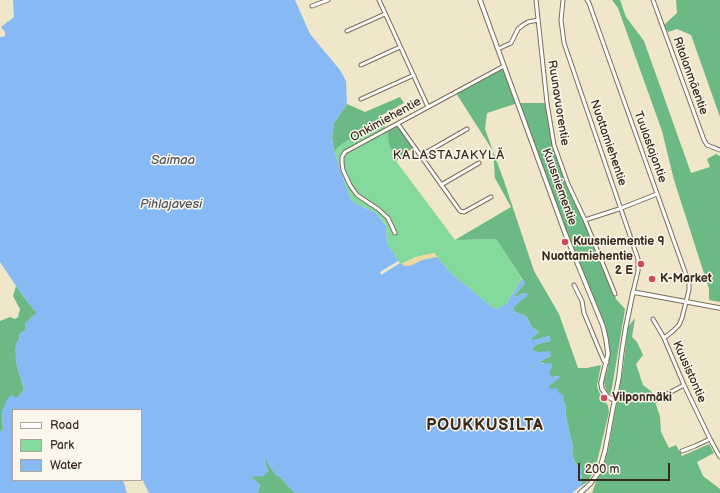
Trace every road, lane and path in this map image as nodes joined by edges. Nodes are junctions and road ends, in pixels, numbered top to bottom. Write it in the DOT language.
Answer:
graph roads {
  1 [pos="328,0"];
  2 [pos="378,0"];
  3 [pos="480,0"];
  4 [pos="536,0"];
  5 [pos="563,0"];
  6 [pos="587,0"];
  7 [pos="653,0"];
  8 [pos="312,6"];
  9 [pos="385,14"];
  10 [pos="538,20"];
  11 [pos="347,31"];
  12 [pos="400,47"];
  13 [pos="498,49"];
  14 [pos="361,65"];
  15 [pos="504,66"];
  16 [pos="414,75"];
  17 [pos="361,99"];
  18 [pos="428,107"];
  19 [pos="398,124"];
  20 [pos="467,129"];
  21 [pos="720,150"];
  22 [pos="420,156"];
  23 [pos="479,163"];
  24 [pos="441,185"];
  25 [pos="657,194"];
  26 [pos="492,197"];
  27 [pos="621,208"];
  28 [pos="585,220"];
  29 [pos="395,232"];
  30 [pos="574,285"];
  31 [pos="633,292"];
  32 [pos="615,294"];
  33 [pos="686,301"];
  34 [pos="720,308"];
  35 [pos="653,319"];
  36 [pos="664,338"];
  37 [pos="607,362"];
  38 [pos="684,385"];
  39 [pos="615,400"];
  40 [pos="656,400"];
  41 [pos="710,439"];
  42 [pos="682,451"];
  43 [pos="720,457"];
  44 [pos="580,493"];
  1 -- 8 [label="street"];
  2 -- 9 [label="street"];
  3 -- 13 [label="street, Kuusniementie"];
  4 -- 10 [label="street, Ruunavuorentie"];
  5 -- 27 [label="street, Nuottamiehentie"];
  6 -- 25 [label="street, Tuulastajantie"];
  7 -- 21 [label="street, Ritalanmäentie"];
  9 -- 11 [label="street"];
  9 -- 12 [label="street"];
  10 -- 13 [label="street"];
  10 -- 28 [label="street, Ruunavuorentie"];
  12 -- 14 [label="street"];
  12 -- 16 [label="street"];
  13 -- 15 [label="street, Kuusniementie"];
  15 -- 18 [label="street, Onkimiehentie"];
  15 -- 37 [label="street, Kuusniementie"];
  16 -- 17 [label="street"];
  16 -- 18 [label="street"];
  18 -- 19 [label="street, Onkimiehentie"];
  19 -- 22 [label="street"];
  19 -- 29 [label="street, Onkimiehentie"];
  20 -- 22 [label="street"];
  22 -- 24 [label="street"];
  23 -- 24 [label="street"];
  24 -- 26 [label="street"];
  25 -- 27 [label="street"];
  25 -- 33 [label="street, Tuulastajantie"];
  27 -- 28 [label="street"];
  27 -- 31 [label="street, Nuottamiehentie"];
  28 -- 32 [label="street, Ruunavuorentie"];
  30 -- 37 [label="street"];
  31 -- 33 [label="street"];
  31 -- 39 [label="street"];
  33 -- 34 [label="street"];
  33 -- 36 [label="street, Kuusistontie"];
  35 -- 36 [label="street, Kuusistontie"];
  36 -- 38 [label="street, Kuusistontie"];
  37 -- 39 [label="street, Kuusniementie"];
  38 -- 40 [label="street"];
  38 -- 41 [label="street, Kuusistontie"];
  39 -- 44 [label="street"];
  41 -- 42 [label="street"];
  41 -- 43 [label="street, Kuusistontie"];
}
